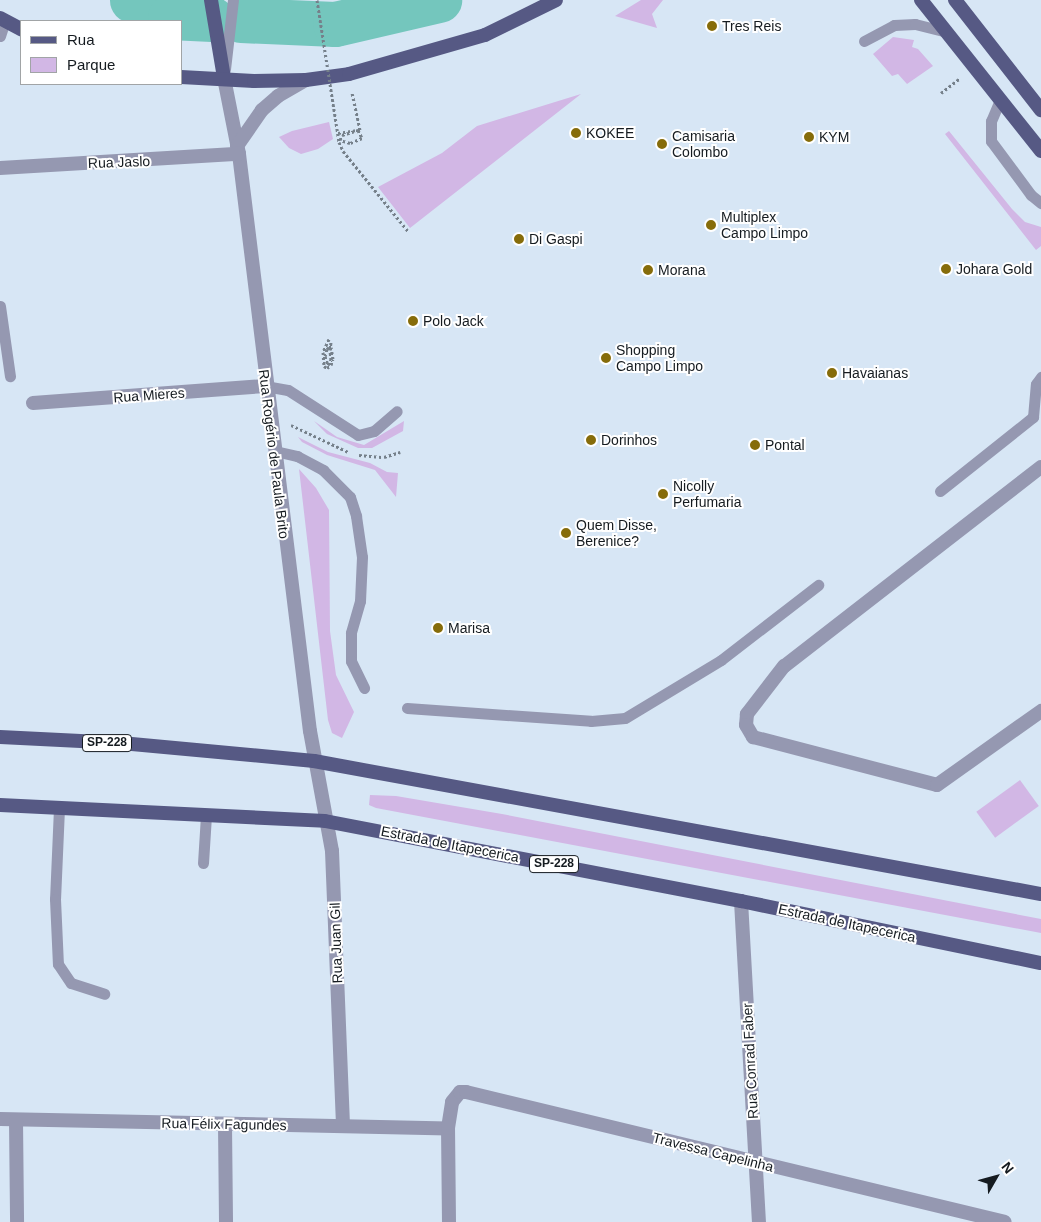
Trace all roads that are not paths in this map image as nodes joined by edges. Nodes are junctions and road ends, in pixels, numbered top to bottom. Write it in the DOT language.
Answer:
graph roads {
  1 [pos="211,0"];
  2 [pos="233,0"];
  3 [pos="556,0"];
  4 [pos="922,0"];
  5 [pos="956,0"];
  6 [pos="2,20"];
  7 [pos="20,29"];
  8 [pos="946,32"];
  9 [pos="0,36"];
  10 [pos="864,41"];
  11 [pos="182,77"];
  12 [pos="224,78"];
  13 [pos="306,80"];
  14 [pos="1000,100"];
  15 [pos="1041,110"];
  16 [pos="238,150"];
  17 [pos="1041,151"];
  18 [pos="0,168"];
  19 [pos="1041,203"];
  20 [pos="0,306"];
  21 [pos="10,376"];
  22 [pos="1041,377"];
  23 [pos="265,386"];
  24 [pos="33,403"];
  25 [pos="397,411"];
  26 [pos="275,451"];
  27 [pos="1041,466"];
  28 [pos="940,491"];
  29 [pos="818,585"];
  30 [pos="364,688"];
  31 [pos="407,708"];
  32 [pos="1041,711"];
  33 [pos="0,737"];
  34 [pos="314,761"];
  35 [pos="0,805"];
  36 [pos="60,808"];
  37 [pos="206,815"];
  38 [pos="325,821"];
  39 [pos="203,863"];
  40 [pos="1041,894"];
  41 [pos="742,900"];
  42 [pos="1041,963"];
  43 [pos="104,994"];
  44 [pos="0,1120"];
  45 [pos="16,1120"];
  46 [pos="225,1125"];
  47 [pos="343,1126"];
  48 [pos="448,1128"];
  49 [pos="756,1162"];
  50 [pos="17,1222"];
  51 [pos="226,1222"];
  52 [pos="448,1222"];
  53 [pos="759,1222"];
  54 [pos="1005,1222"];
  1 -- 12 [label="main road, Rua Rogério de Paula Brito"];
  2 -- 12 [label="lane"];
  3 -- 13 [label="main road"];
  4 -- 8 [label="main road"];
  5 -- 15 [label="main road"];
  6 -- 7 [label="main road"];
  6 -- 9 [label="lane"];
  8 -- 10 [label="lane"];
  8 -- 14 [label="main road"];
  11 -- 12 [label="main road"];
  12 -- 13 [label="main road"];
  12 -- 16 [label="street, Rua Rogério de Paula Brito"];
  13 -- 16 [label="street"];
  14 -- 17 [label="main road"];
  14 -- 19 [label="lane"];
  16 -- 18 [label="street, Rua Jaslo"];
  16 -- 23 [label="street, Rua Rogério de Paula Brito"];
  20 -- 21 [label="lane"];
  22 -- 28 [label="lane"];
  23 -- 24 [label="street, Rua Mieres"];
  23 -- 25 [label="lane"];
  23 -- 26 [label="street, Rua Rogério de Paula Brito"];
  26 -- 30 [label="lane"];
  26 -- 34 [label="street, Rua Rogério de Paula Brito"];
  27 -- 32 [label="street"];
  29 -- 31 [label="lane"];
  33 -- 34 [label="main road, SP-228"];
  34 -- 38 [label="street, Rua Juan Gil"];
  34 -- 40 [label="main road, SP-228"];
  35 -- 36 [label="main road, Estrada de Itapecerica / SP-228"];
  36 -- 37 [label="main road, Estrada de Itapecerica / SP-228"];
  36 -- 43 [label="lane"];
  37 -- 38 [label="main road, Estrada de Itapecerica / SP-228"];
  37 -- 39 [label="lane"];
  38 -- 41 [label="main road, Estrada de Itapecerica / SP-228"];
  38 -- 47 [label="street, Rua Juan Gil"];
  41 -- 42 [label="main road, Estrada de Itapecerica / SP-228"];
  41 -- 49 [label="street, Rua Conrad Faber"];
  44 -- 45 [label="street, Rua Félix Fagundes"];
  45 -- 46 [label="street, Rua Félix Fagundes"];
  45 -- 50 [label="street"];
  46 -- 47 [label="street, Rua Félix Fagundes"];
  46 -- 51 [label="street"];
  47 -- 48 [label="street, Rua Félix Fagundes"];
  48 -- 49 [label="street, Travessa Capelinha"];
  48 -- 52 [label="street, Travessa Capelinha"];
  49 -- 53 [label="street, Rua Conrad Faber"];
  49 -- 54 [label="street, Travessa Capelinha"];
}
